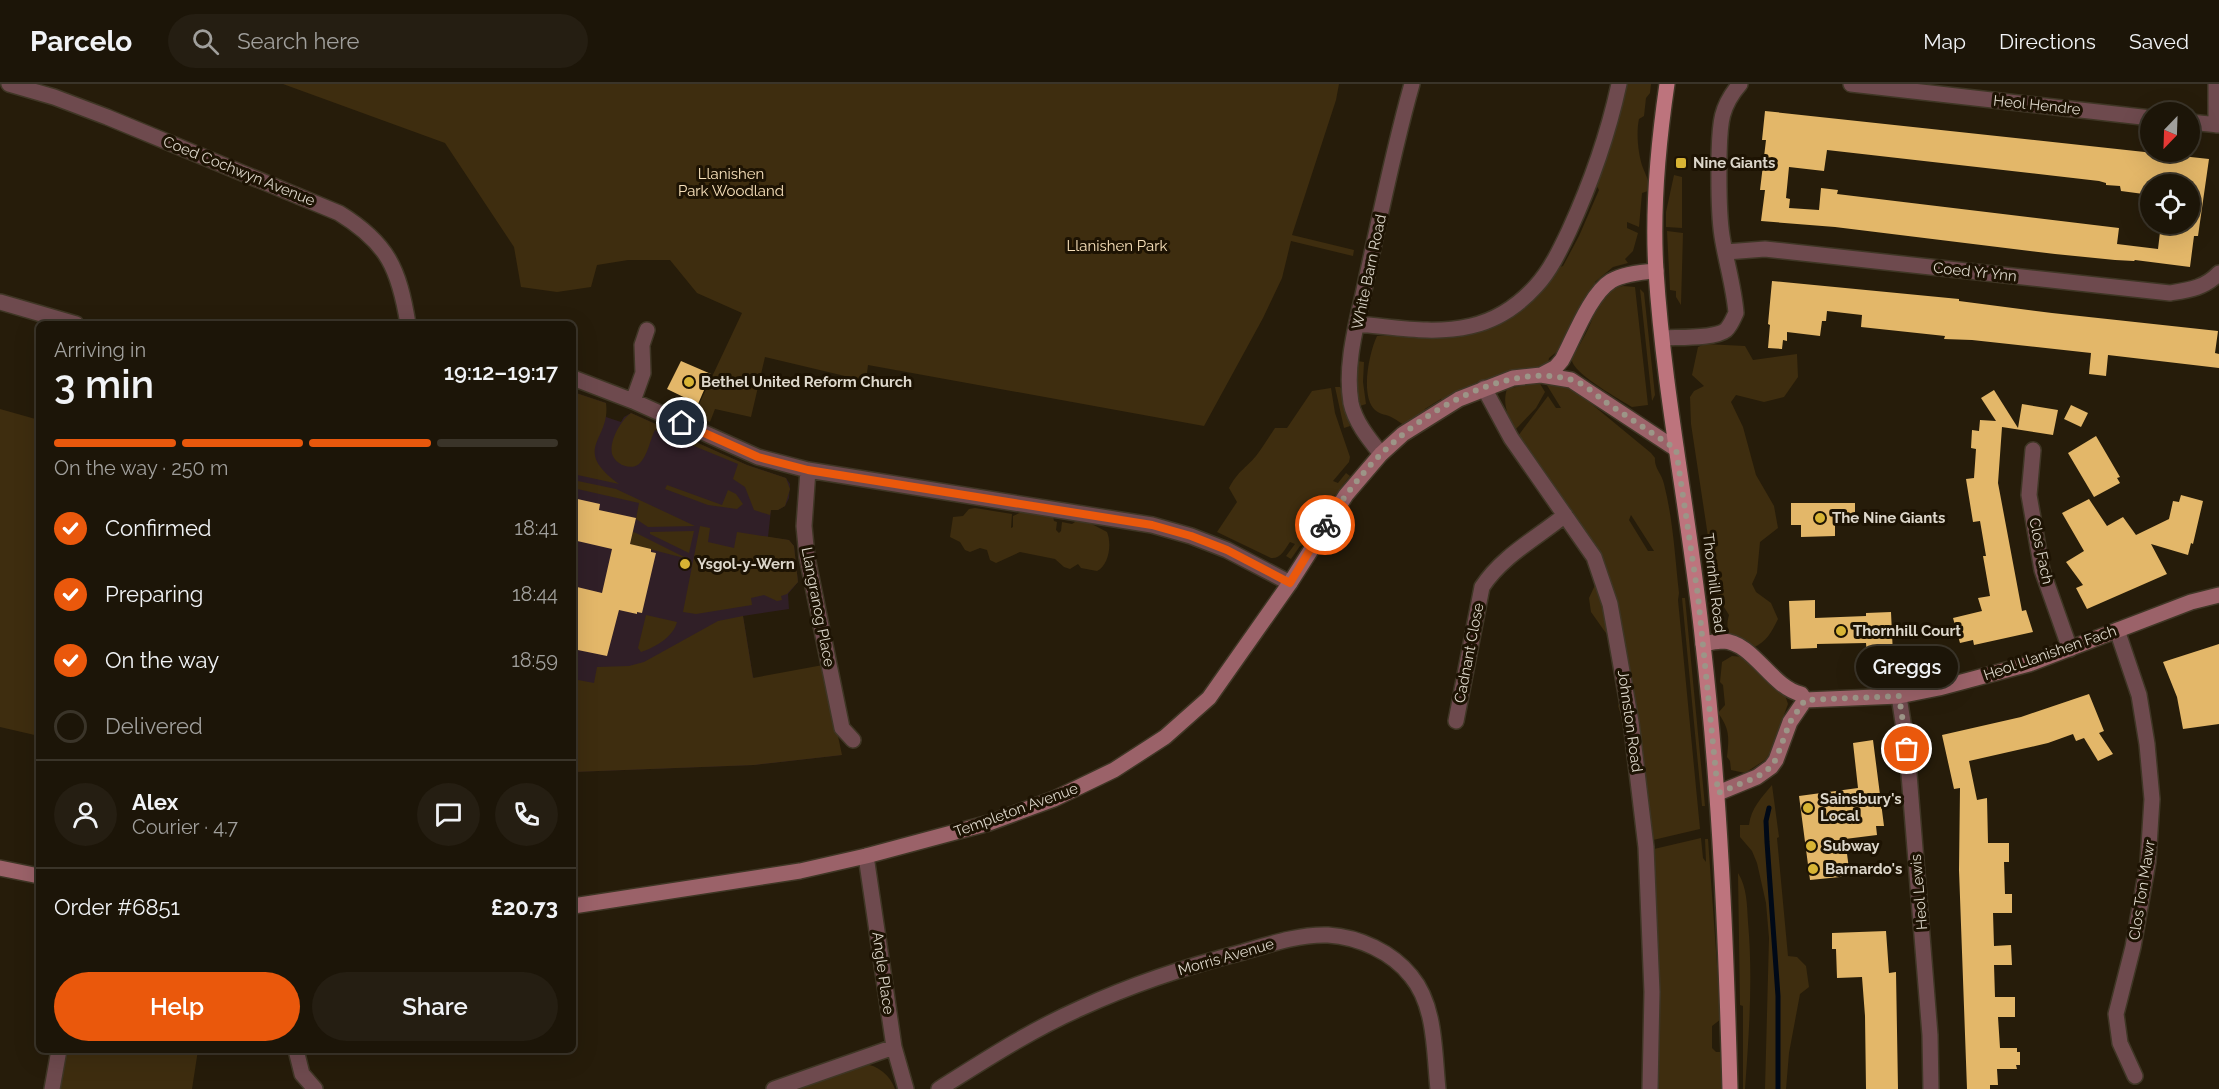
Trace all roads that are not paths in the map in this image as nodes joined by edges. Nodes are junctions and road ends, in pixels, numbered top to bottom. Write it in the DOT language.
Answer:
graph roads {
  1 [pos="9,84"];
  2 [pos="1412,84"];
  3 [pos="1619,84"];
  4 [pos="1667,84"];
  5 [pos="1740,84"];
  6 [pos="1851,84"];
  7 [pos="2216,84"];
  8 [pos="2140,117"];
  9 [pos="2200,123"];
  10 [pos="2218,125"];
  11 [pos="1726,252"];
  12 [pos="1656,271"];
  13 [pos="2219,273"];
  14 [pos="0,302"];
  15 [pos="66,321"];
  16 [pos="407,321"];
  17 [pos="1357,324"];
  18 [pos="647,330"];
  19 [pos="1662,338"];
  20 [pos="1541,375"];
  21 [pos="576,379"];
  22 [pos="1484,388"];
  23 [pos="633,401"];
  24 [pos="1676,449"];
  25 [pos="2033,450"];
  26 [pos="1381,454"];
  27 [pos="808,470"];
  28 [pos="1565,515"];
  29 [pos="1290,583"];
  30 [pos="2219,595"];
  31 [pos="2117,630"];
  32 [pos="1703,644"];
  33 [pos="2070,649"];
  34 [pos="1899,696"];
  35 [pos="1805,700"];
  36 [pos="1456,721"];
  37 [pos="853,740"];
  38 [pos="1718,793"];
  39 [pos="866,856"];
  40 [pos="0,868"];
  41 [pos="36,875"];
  42 [pos="576,906"];
  43 [pos="894,1047"];
  44 [pos="58,1053"];
  45 [pos="297,1053"];
  46 [pos="2135,1076"];
  47 [pos="52,1089"];
  48 [pos="315,1089"];
  49 [pos="774,1089"];
  50 [pos="906,1089"];
  51 [pos="939,1089"];
  52 [pos="1438,1089"];
  53 [pos="1650,1089"];
  54 [pos="1730,1089"];
  55 [pos="1931,1089"];
  1 -- 16 [label="street, Coed Cochwyn Avenue"];
  2 -- 17 [label="street, White Barn Road"];
  3 -- 17 [label="street"];
  4 -- 12 [label="main road, Thornhill Road"];
  5 -- 11 [label="street"];
  6 -- 8 [label="street, Heol Hendre"];
  7 -- 10 [label="street"];
  9 -- 10 [label="street"];
  11 -- 13 [label="street, Coed Yr Ynn"];
  11 -- 19 [label="street"];
  12 -- 19 [label="main road, Thornhill Road"];
  12 -- 20 [label="street"];
  14 -- 15 [label="street"];
  17 -- 26 [label="street, White Barn Road"];
  18 -- 23 [label="street"];
  19 -- 24 [label="main road, Thornhill Road"];
  20 -- 22 [label="street, Templeton Avenue"];
  20 -- 24 [label="street, Templeton Avenue"];
  21 -- 23 [label="street"];
  22 -- 26 [label="street, Templeton Avenue"];
  22 -- 28 [label="street, Johnston Road"];
  23 -- 27 [label="street"];
  24 -- 32 [label="main road, Thornhill Road"];
  25 -- 33 [label="street, Clos Fach"];
  26 -- 29 [label="street, Templeton Avenue"];
  27 -- 29 [label="street"];
  27 -- 37 [label="street, Llangranog Place"];
  28 -- 36 [label="street, Cadnant Close"];
  28 -- 53 [label="street, Johnston Road"];
  29 -- 39 [label="street, Templeton Avenue"];
  30 -- 31 [label="street, Heol Llanishen Fach"];
  31 -- 33 [label="street, Heol Llanishen Fach"];
  31 -- 46 [label="street, Clos Ton Mawr"];
  32 -- 35 [label="street"];
  32 -- 38 [label="main road, Thornhill Road"];
  33 -- 34 [label="street, Heol Llanishen Fach"];
  34 -- 35 [label="street, Heol Llanishen Fach"];
  34 -- 55 [label="street, Heol Lewis"];
  35 -- 38 [label="street"];
  38 -- 54 [label="main road, Thornhill Road"];
  39 -- 42 [label="street, Templeton Avenue"];
  39 -- 43 [label="street, Angle Place"];
  40 -- 41 [label="street"];
  43 -- 49 [label="street"];
  43 -- 50 [label="street, Angle Place"];
  44 -- 47 [label="street"];
  45 -- 48 [label="street"];
  51 -- 52 [label="street, Morris Avenue"];
}
